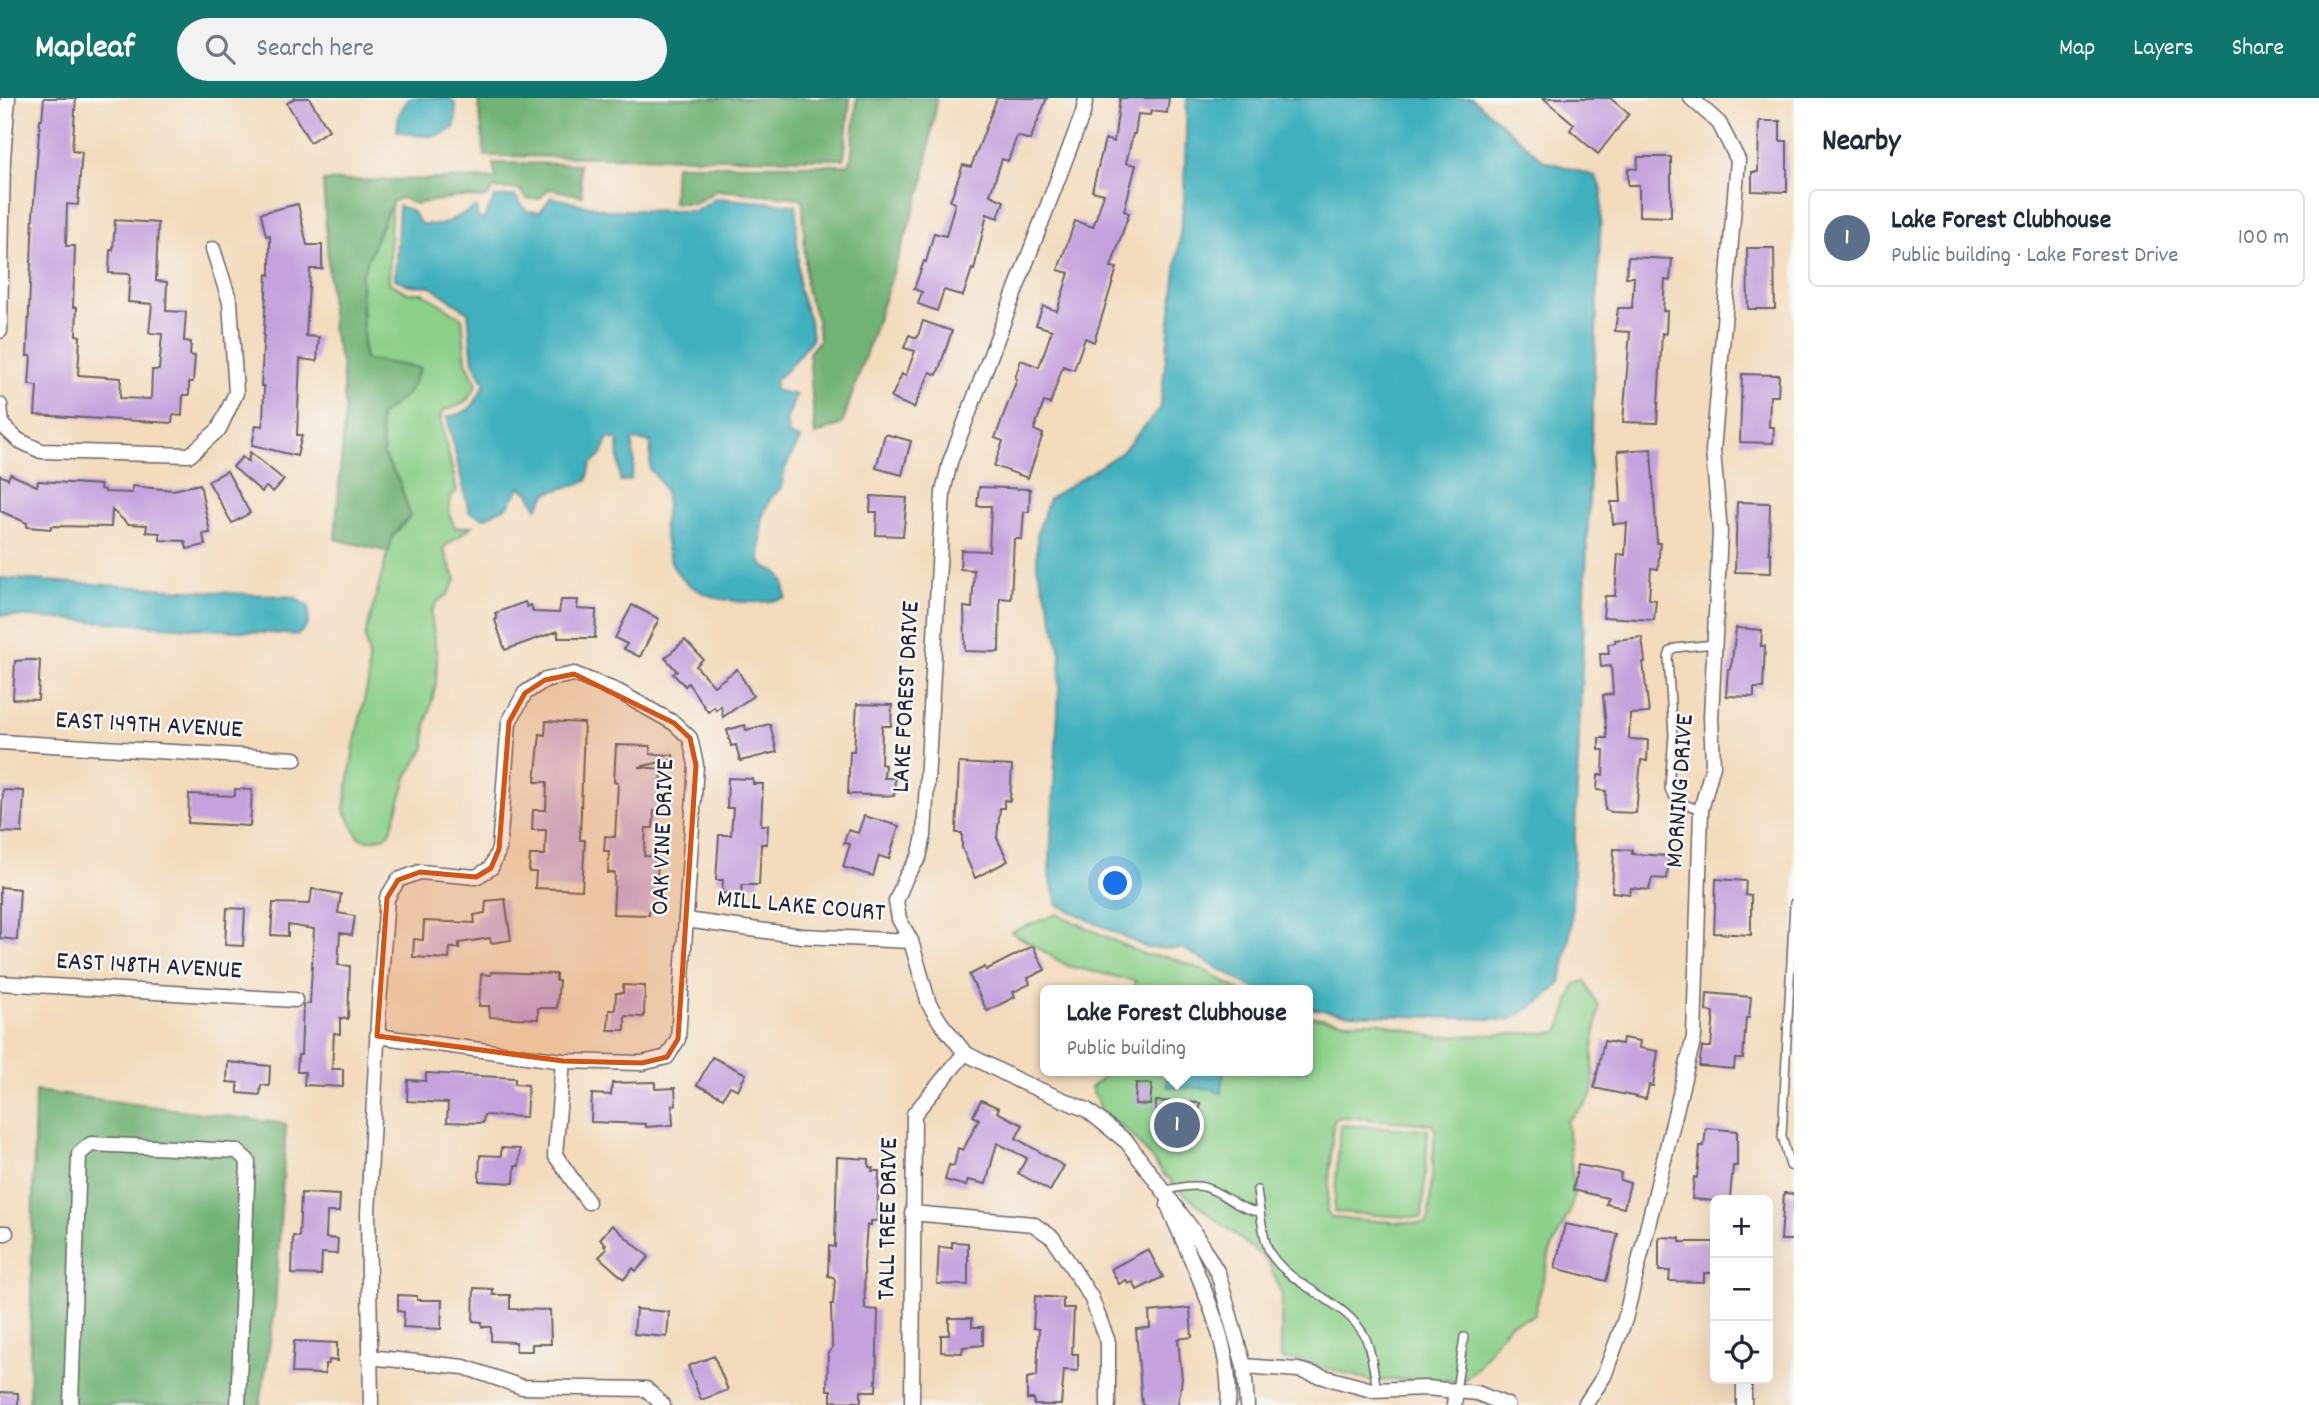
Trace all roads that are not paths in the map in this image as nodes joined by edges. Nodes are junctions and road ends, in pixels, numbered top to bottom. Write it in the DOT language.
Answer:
graph roads {
  1 [pos="8,98"];
  2 [pos="1086,98"];
  3 [pos="1691,98"];
  4 [pos="2,158"];
  5 [pos="213,249"];
  6 [pos="0,331"];
  7 [pos="0,405"];
  8 [pos="1714,644"];
  9 [pos="0,742"];
  10 [pos="295,759"];
  11 [pos="1701,810"];
  12 [pos="1794,903"];
  13 [pos="686,920"];
  14 [pos="911,941"];
  15 [pos="0,984"];
  16 [pos="295,1000"];
  17 [pos="377,1036"];
  18 [pos="965,1053"];
  19 [pos="563,1061"];
  20 [pos="1794,1167"];
  21 [pos="1164,1189"];
  22 [pos="1257,1190"];
  23 [pos="588,1202"];
  24 [pos="1260,1212"];
  25 [pos="912,1213"];
  26 [pos="1464,1337"];
  27 [pos="369,1357"];
  28 [pos="1244,1366"];
  29 [pos="1744,1384"];
  30 [pos="1377,1390"];
  31 [pos="1455,1398"];
  32 [pos="71,1405"];
  33 [pos="238,1405"];
  34 [pos="371,1405"];
  35 [pos="663,1405"];
  36 [pos="912,1405"];
  37 [pos="1108,1405"];
  38 [pos="1228,1405"];
  39 [pos="1247,1405"];
  40 [pos="1507,1405"];
  41 [pos="1585,1405"];
  42 [pos="1744,1405"];
  1 -- 4 [label="street"];
  2 -- 14 [label="street, LAKE FOREST DRIVE"];
  3 -- 8 [label="street, MORNING DRIVE"];
  4 -- 6 [label="street"];
  5 -- 7 [label="street"];
  8 -- 11 [label="street, MORNING DRIVE"];
  8 -- 11 [label="lane"];
  9 -- 10 [label="street, EAST 149TH AVENUE"];
  11 -- 41 [label="street, MORNING DRIVE"];
  12 -- 20 [label="lane"];
  13 -- 14 [label="street, MILL LAKE COURT"];
  13 -- 17 [label="street, OAK VINE DRIVE"];
  13 -- 19 [label="street, OAK VINE DRIVE"];
  14 -- 18 [label="street, LAKE FOREST DRIVE"];
  15 -- 16 [label="street, EAST 148TH AVENUE"];
  17 -- 19 [label="street, OAK VINE DRIVE"];
  17 -- 27 [label="street, OAK VINE DRIVE"];
  18 -- 21 [label="street, LAKE FOREST DRIVE"];
  18 -- 25 [label="street, TALL TREE DRIVE"];
  19 -- 23 [label="street"];
  21 -- 24 [label="lane"];
  21 -- 28 [label="street, LAKE FOREST DRIVE"];
  21 -- 38 [label="street, LAKE FOREST DRIVE"];
  22 -- 24 [label="lane"];
  24 -- 30 [label="lane"];
  25 -- 36 [label="street, TALL TREE DRIVE"];
  25 -- 37 [label="street"];
  26 -- 31 [label="lane"];
  27 -- 34 [label="street, OAK VINE DRIVE"];
  27 -- 35 [label="street"];
  28 -- 30 [label="street"];
  28 -- 39 [label="street, LAKE FOREST DRIVE"];
  29 -- 42 [label="street"];
  30 -- 31 [label="street"];
  31 -- 40 [label="street"];
  32 -- 33 [label="street"];
}
